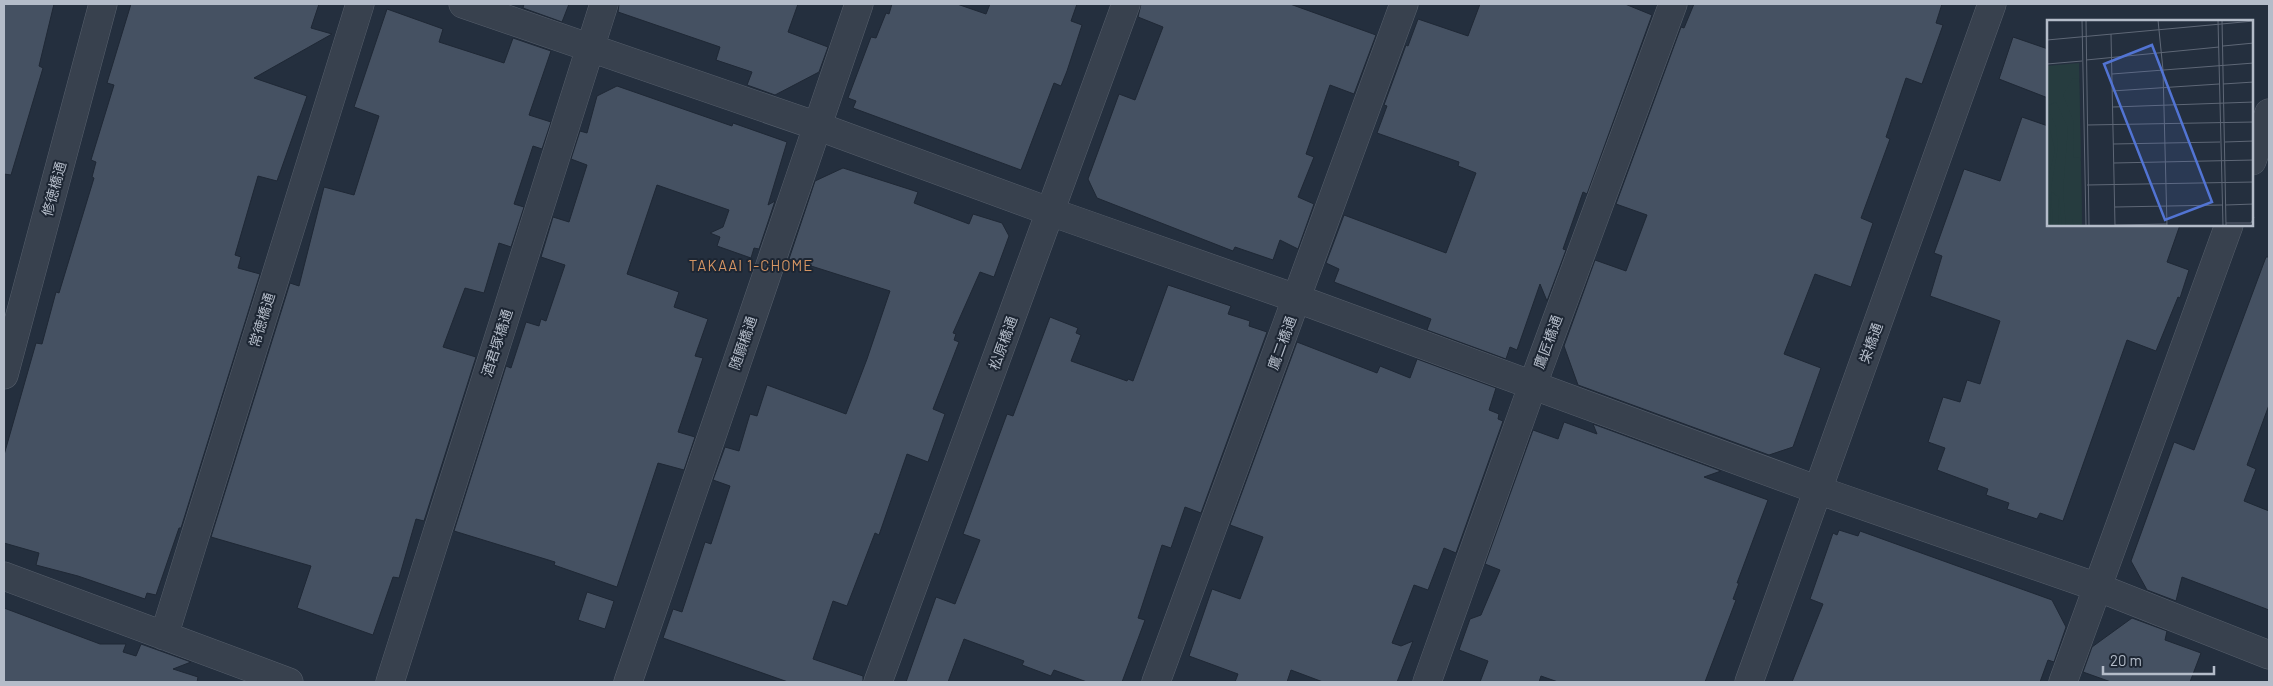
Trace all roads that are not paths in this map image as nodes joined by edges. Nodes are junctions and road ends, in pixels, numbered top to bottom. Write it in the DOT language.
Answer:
graph roads {
  1 [pos="104,4"];
  2 [pos="360,4"];
  3 [pos="463,4"];
  4 [pos="604,4"];
  5 [pos="859,4"];
  6 [pos="1126,4"];
  7 [pos="1404,4"];
  8 [pos="1673,4"];
  9 [pos="1992,4"];
  10 [pos="590,47"];
  11 [pos="2269,113"];
  12 [pos="817,126"];
  13 [pos="2253,158"];
  14 [pos="1051,212"];
  15 [pos="2229,226"];
  16 [pos="1298,299"];
  17 [pos="4,375"];
  18 [pos="1533,384"];
  19 [pos="1818,490"];
  20 [pos="4,576"];
  21 [pos="2097,587"];
  22 [pos="164,636"];
  23 [pos="2269,655"];
  24 [pos="289,682"];
  25 [pos="390,682"];
  26 [pos="628,682"];
  27 [pos="878,682"];
  28 [pos="1156,682"];
  29 [pos="1427,682"];
  30 [pos="1749,682"];
  31 [pos="2063,682"];
  1 -- 17 [label="street, 修徳橋通"];
  2 -- 22 [label="street, 常徳橋通"];
  3 -- 10 [label="street"];
  4 -- 10 [label="street, 酒君塚橋通"];
  5 -- 12 [label="street, 随願橋通"];
  6 -- 14 [label="street, 松原橋通"];
  7 -- 16 [label="street, 鷹二橋通"];
  8 -- 18 [label="street, 鷹匠橋通"];
  9 -- 19 [label="street, 栄橋通"];
  10 -- 12 [label="street"];
  10 -- 25 [label="street, 酒君塚橋通"];
  11 -- 13 [label="street"];
  12 -- 14 [label="street"];
  12 -- 26 [label="street, 随願橋通"];
  14 -- 16 [label="street"];
  14 -- 27 [label="street, 松原橋通"];
  15 -- 21 [label="street"];
  16 -- 18 [label="street"];
  16 -- 28 [label="street, 鷹二橋通"];
  18 -- 19 [label="street"];
  18 -- 29 [label="street, 鷹匠橋通"];
  19 -- 21 [label="street"];
  19 -- 30 [label="street, 栄橋通"];
  20 -- 22 [label="street"];
  21 -- 23 [label="street"];
  21 -- 31 [label="street"];
  22 -- 24 [label="street"];
}
